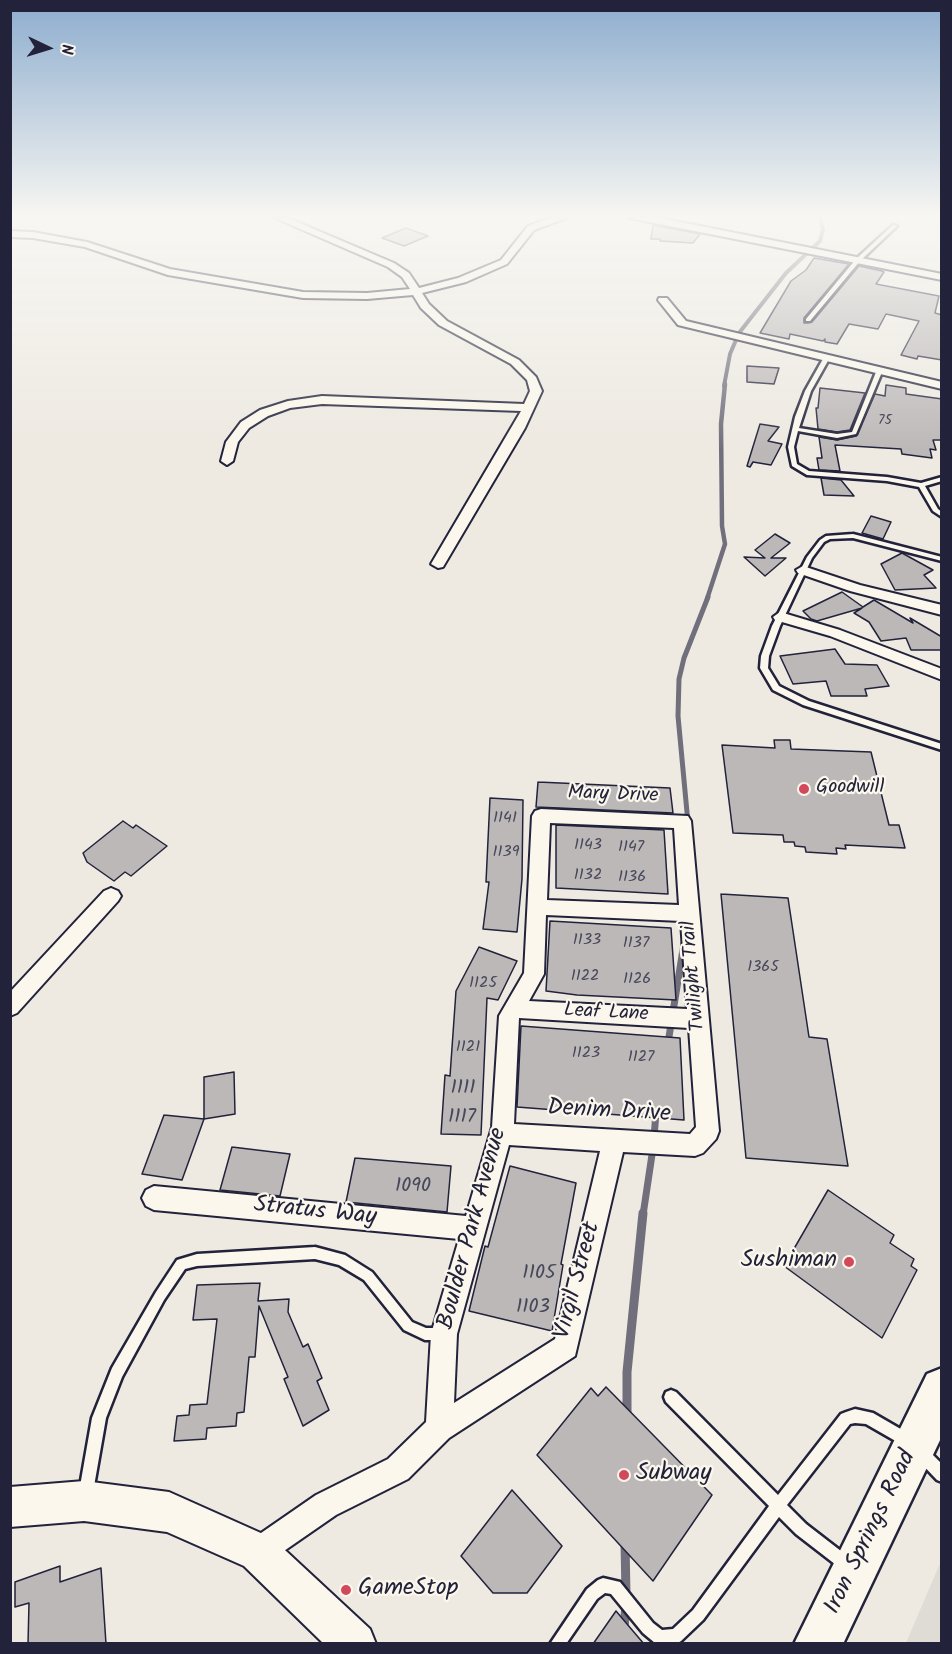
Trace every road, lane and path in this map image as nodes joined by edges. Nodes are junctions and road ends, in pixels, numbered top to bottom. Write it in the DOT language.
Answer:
graph roads {
  1 [pos="315,295"];
  2 [pos="377,295"];
  3 [pos="418,295"];
  4 [pos="829,295"];
  5 [pos="663,300"];
  6 [pos="808,320"];
  7 [pos="826,360"];
  8 [pos="879,372"];
  9 [pos="942,386"];
  10 [pos="527,408"];
  11 [pos="795,429"];
  12 [pos="227,461"];
  13 [pos="942,479"];
  14 [pos="921,485"];
  15 [pos="942,515"];
  16 [pos="942,559"];
  17 [pos="438,564"];
  18 [pos="803,570"];
  19 [pos="942,610"];
  20 [pos="780,617"];
  21 [pos="942,675"];
  22 [pos="942,747"];
  23 [pos="541,816"];
  24 [pos="682,821"];
  25 [pos="111,896"];
  26 [pos="537,907"];
  27 [pos="690,913"];
  28 [pos="10,1007"];
  29 [pos="513,1009"];
  30 [pos="699,1019"];
  31 [pos="708,1131"];
  32 [pos="501,1134"];
  33 [pos="614,1140"];
  34 [pos="154,1198"];
  35 [pos="475,1229"];
  36 [pos="444,1334"];
  37 [pos="942,1389"];
  38 [pos="671,1396"];
  39 [pos="439,1428"];
  40 [pos="928,1460"];
  41 [pos="84,1501"];
  42 [pos="778,1506"];
  43 [pos="10,1507"];
  44 [pos="258,1552"];
  45 [pos="854,1570"];
  46 [pos="355,1644"];
  47 [pos="557,1644"];
  48 [pos="818,1644"];
  1 -- 2 [label="street"];
  3 -- 10 [label="street"];
  4 -- 6 [label="lane"];
  5 -- 7 [label="street"];
  7 -- 8 [label="street"];
  7 -- 11 [label="lane"];
  8 -- 9 [label="street"];
  8 -- 11 [label="lane"];
  10 -- 12 [label="street"];
  10 -- 17 [label="street"];
  11 -- 14 [label="lane"];
  13 -- 14 [label="lane"];
  14 -- 15 [label="lane"];
  16 -- 18 [label="lane"];
  18 -- 19 [label="street"];
  18 -- 20 [label="lane"];
  20 -- 21 [label="street"];
  20 -- 22 [label="lane"];
  23 -- 24 [label="street, Mary Drive"];
  23 -- 26 [label="street, Boulder Park Avenue"];
  24 -- 27 [label="street, Twilight Trail"];
  25 -- 28 [label="street"];
  26 -- 27 [label="street"];
  26 -- 29 [label="street, Boulder Park Avenue"];
  27 -- 30 [label="street, Twilight Trail"];
  29 -- 30 [label="street, Leaf Lane"];
  29 -- 32 [label="street, Boulder Park Avenue"];
  30 -- 31 [label="street, Twilight Trail"];
  31 -- 33 [label="street, Denim Drive"];
  32 -- 33 [label="street, Denim Drive"];
  32 -- 35 [label="street, Boulder Park Avenue"];
  33 -- 39 [label="street, Virgil Street"];
  34 -- 35 [label="street, Stratus Way"];
  35 -- 36 [label="street, Boulder Park Avenue"];
  36 -- 39 [label="street, Boulder Park Avenue"];
  36 -- 41 [label="lane"];
  37 -- 40 [label="main road, Iron Springs Road"];
  38 -- 42 [label="lane"];
  39 -- 44 [label="street"];
  40 -- 42 [label="lane"];
  40 -- 45 [label="main road, Iron Springs Road"];
  41 -- 43 [label="street"];
  41 -- 44 [label="street"];
  42 -- 45 [label="lane"];
  42 -- 47 [label="lane"];
  44 -- 46 [label="street"];
  45 -- 48 [label="main road, Iron Springs Road"];
}
